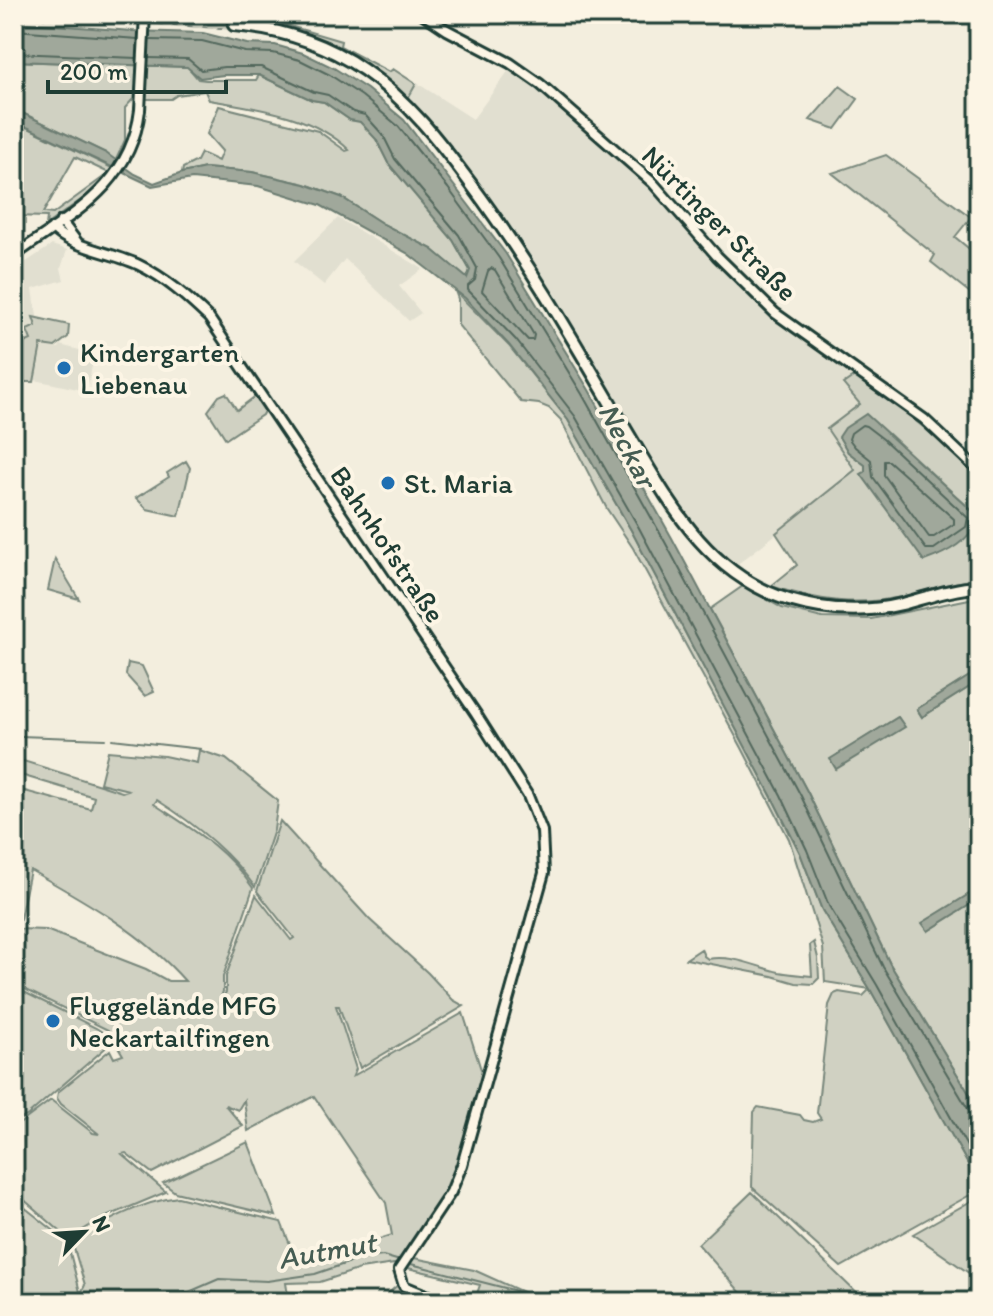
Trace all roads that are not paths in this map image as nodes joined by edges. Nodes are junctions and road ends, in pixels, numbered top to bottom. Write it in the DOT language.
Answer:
graph roads {
  1 [pos="145,14"];
  2 [pos="423,14"];
  3 [pos="234,25"];
  4 [pos="61,221"];
  5 [pos="53,228"];
  6 [pos="77,242"];
  7 [pos="14,256"];
  8 [pos="979,471"];
  9 [pos="979,587"];
  10 [pos="443,1302"];
  1 -- 4 [label="street, bridge"];
  2 -- 8 [label="street, Nürtinger Straße"];
  3 -- 9 [label="main road"];
  4 -- 5 [label="street"];
  4 -- 6 [label="street"];
  5 -- 6 [label="street, Bahnhofstraße"];
  5 -- 7 [label="street"];
  6 -- 10 [label="street, Bahnhofstraße"];
}
